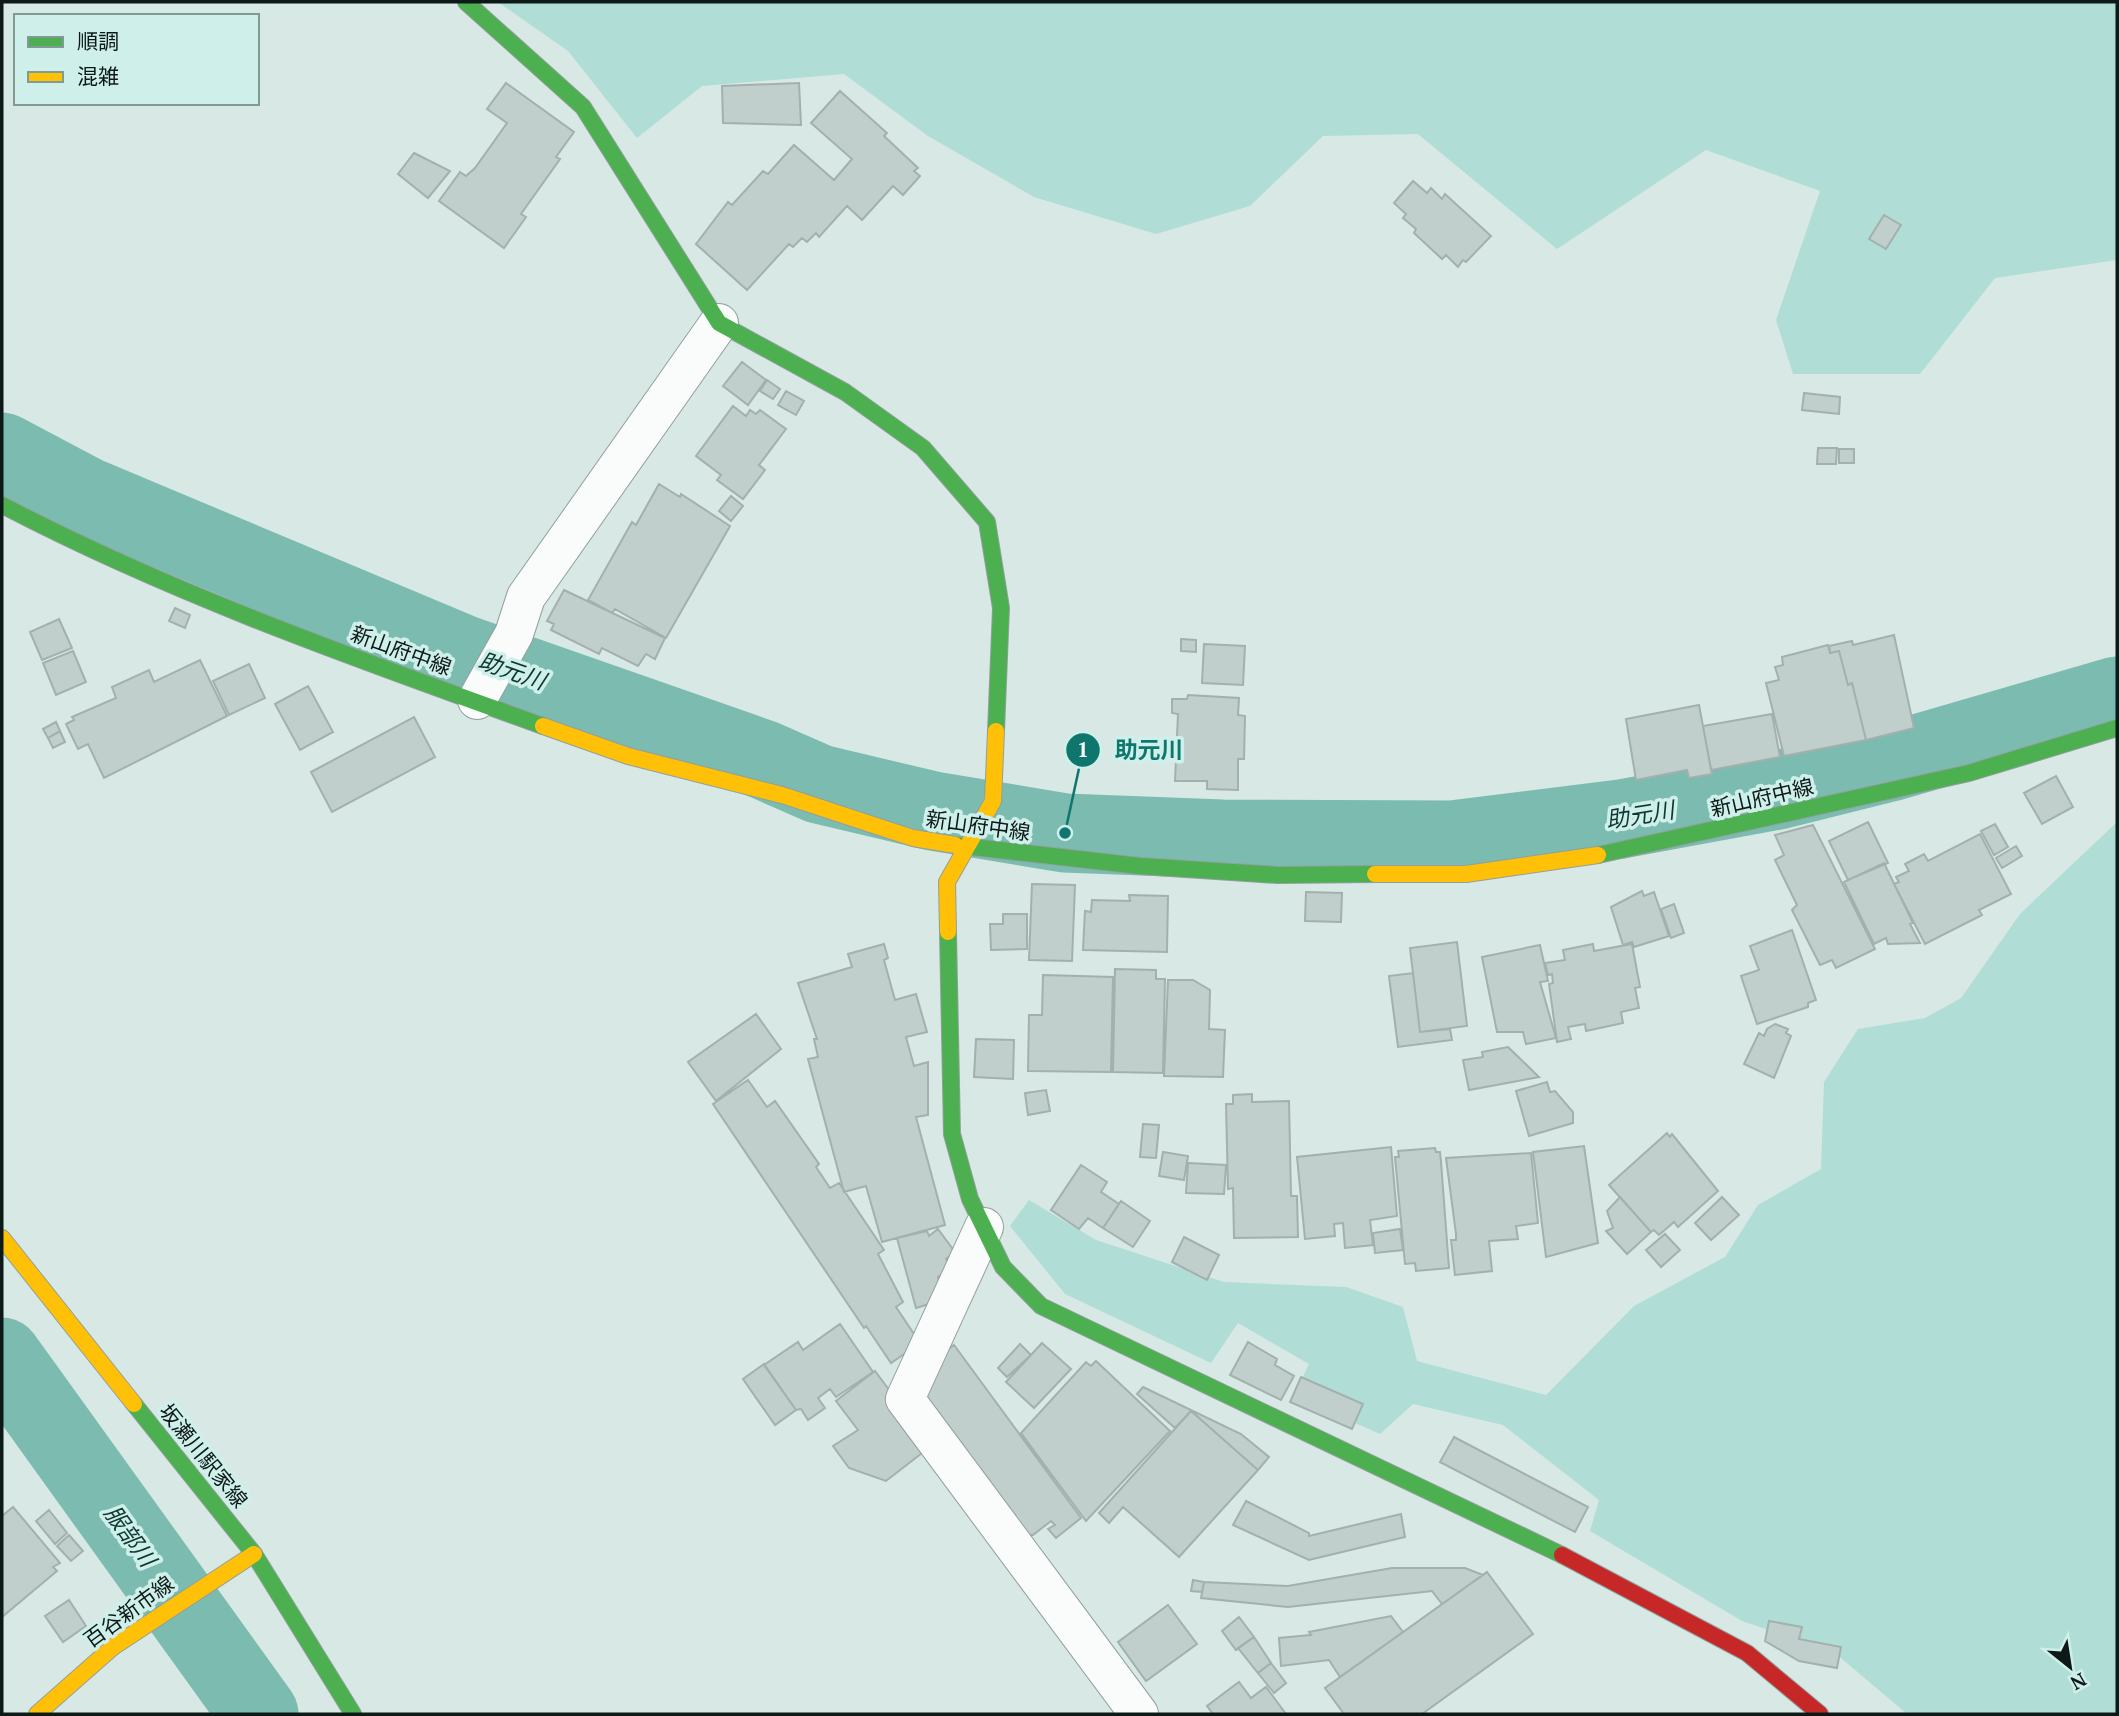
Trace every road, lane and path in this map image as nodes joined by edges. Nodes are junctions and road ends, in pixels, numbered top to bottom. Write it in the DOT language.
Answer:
graph roads {
  1 [pos="466,2"];
  2 [pos="719,323"];
  3 [pos="2,505"];
  4 [pos="477,700"];
  5 [pos="2117,728"];
  6 [pos="969,848"];
  7 [pos="984,1227"];
  8 [pos="2,1238"];
  9 [pos="254,1554"];
  10 [pos="38,1714"];
  11 [pos="353,1714"];
  12 [pos="1139,1714"];
  13 [pos="1820,1714"];
  1 -- 2 [label="main road"];
  2 -- 4 [label="street"];
  2 -- 6 [label="main road"];
  3 -- 4 [label="main road, 新山府中線"];
  4 -- 6 [label="main road, 新山府中線"];
  5 -- 6 [label="main road, 新山府中線"];
  6 -- 7 [label="main road"];
  7 -- 12 [label="street"];
  7 -- 13 [label="main road"];
  8 -- 9 [label="main road, 坂瀬川駅家線"];
  9 -- 10 [label="main road, 百谷新市線"];
  9 -- 11 [label="main road, 坂瀬川駅家線"];
}
